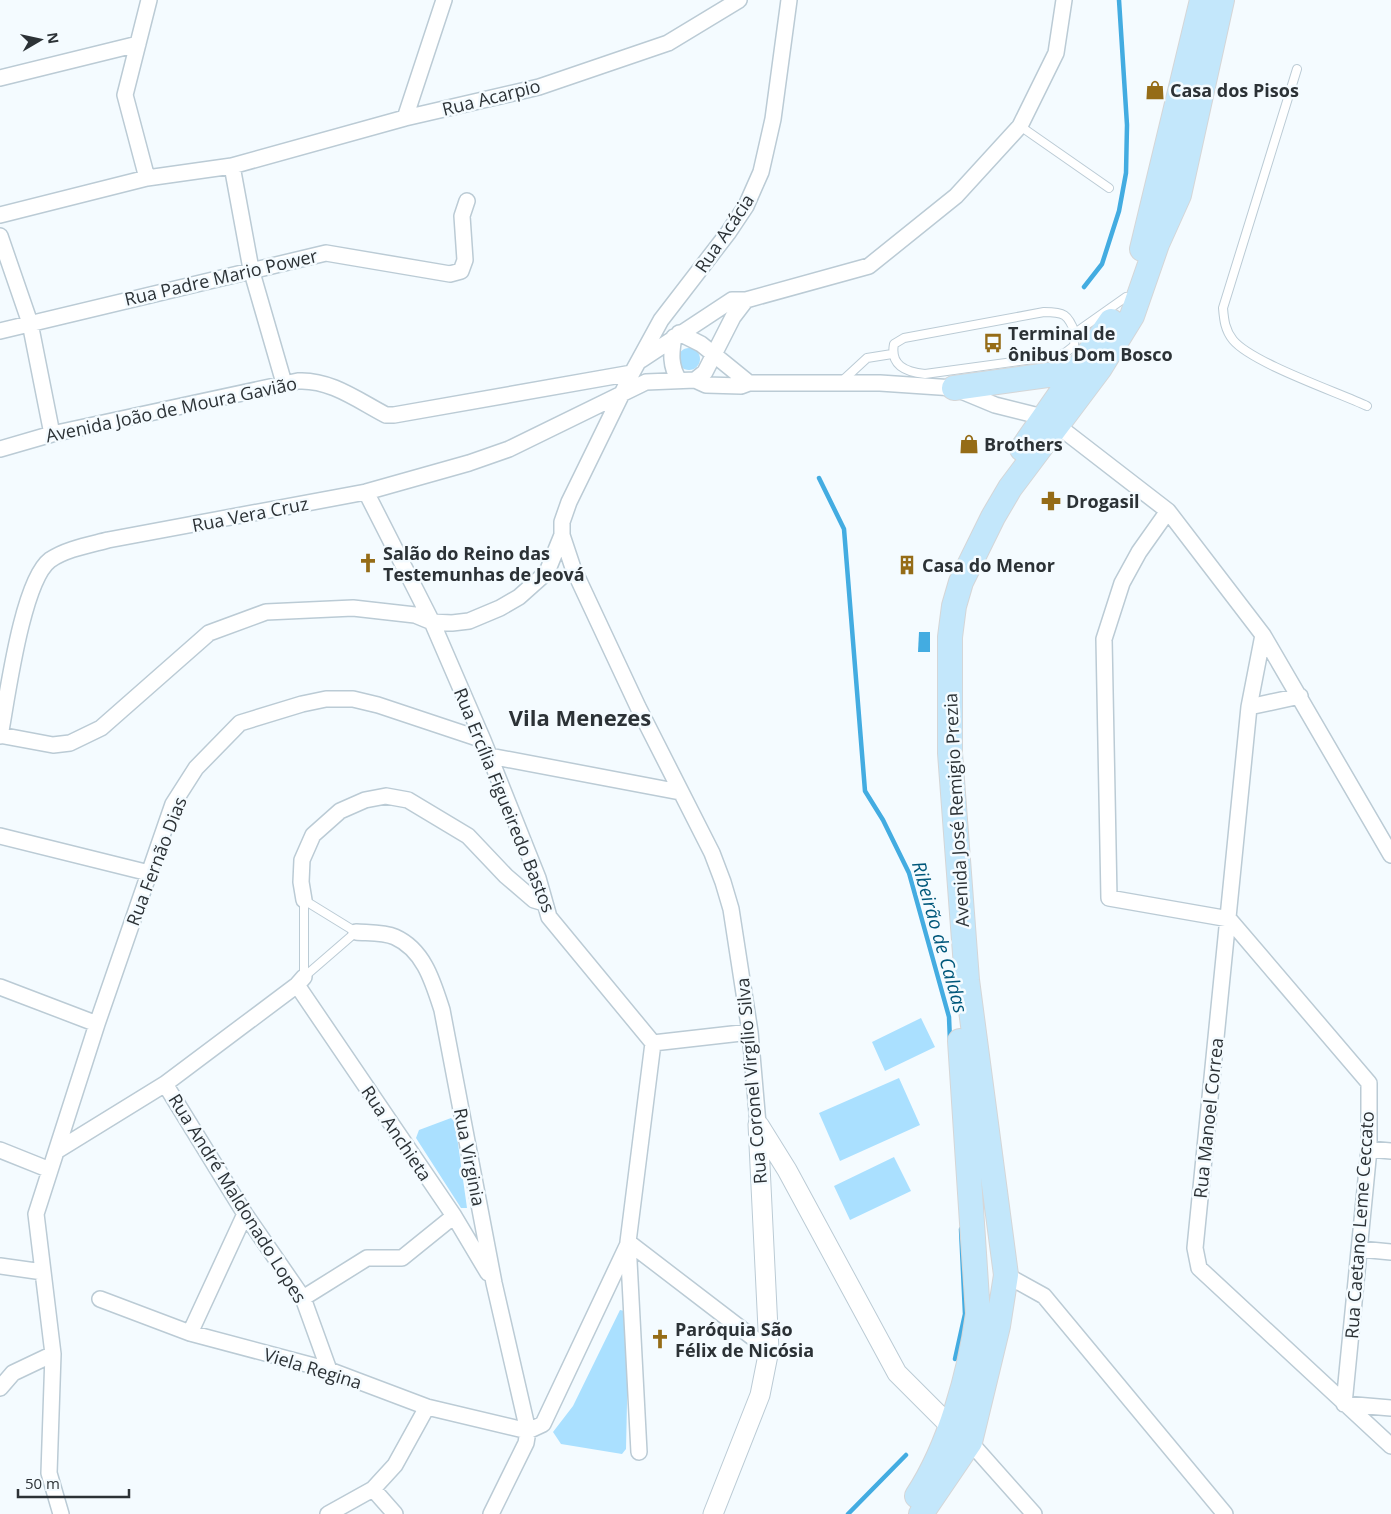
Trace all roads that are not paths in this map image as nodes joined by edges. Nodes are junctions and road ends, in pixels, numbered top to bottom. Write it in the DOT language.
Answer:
graph roads {
  1 [pos="149,0"];
  2 [pos="444,0"];
  3 [pos="739,0"];
  4 [pos="789,0"];
  5 [pos="1064,0"];
  6 [pos="1202,0"];
  7 [pos="1222,0"];
  8 [pos="138,44"];
  9 [pos="1297,68"];
  10 [pos="0,78"];
  11 [pos="404,118"];
  12 [pos="1020,126"];
  13 [pos="232,166"];
  14 [pos="147,178"];
  15 [pos="1109,188"];
  16 [pos="467,201"];
  17 [pos="0,215"];
  18 [pos="0,236"];
  19 [pos="251,269"];
  20 [pos="1126,297"];
  21 [pos="746,300"];
  22 [pos="30,323"];
  23 [pos="0,331"];
  24 [pos="1076,332"];
  25 [pos="677,335"];
  26 [pos="714,354"];
  27 [pos="892,354"];
  28 [pos="635,368"];
  29 [pos="1077,371"];
  30 [pos="679,380"];
  31 [pos="695,380"];
  32 [pos="284,383"];
  33 [pos="749,383"];
  34 [pos="841,383"];
  35 [pos="954,388"];
  36 [pos="621,396"];
  37 [pos="1367,406"];
  38 [pos="1050,421"];
  39 [pos="52,434"];
  40 [pos="0,449"];
  41 [pos="366,492"];
  42 [pos="1168,511"];
  43 [pos="562,535"];
  44 [pos="432,622"];
  45 [pos="1262,635"];
  46 [pos="1300,696"];
  47 [pos="1249,708"];
  48 [pos="0,736"];
  49 [pos="483,740"];
  50 [pos="490,756"];
  51 [pos="680,792"];
  52 [pos="0,836"];
  53 [pos="1391,855"];
  54 [pos="149,873"];
  55 [pos="304,900"];
  56 [pos="544,903"];
  57 [pos="1229,919"];
  58 [pos="356,932"];
  59 [pos="300,981"];
  60 [pos="0,987"];
  61 [pos="97,1024"];
  62 [pos="750,1032"];
  63 [pos="653,1043"];
  64 [pos="166,1084"];
  65 [pos="758,1124"];
  66 [pos="1369,1149"];
  67 [pos="0,1150"];
  68 [pos="58,1150"];
  69 [pos="1391,1151"];
  70 [pos="50,1170"];
  71 [pos="788,1170"];
  72 [pos="760,1177"];
  73 [pos="245,1214"];
  74 [pos="454,1216"];
  75 [pos="628,1242"];
  76 [pos="1360,1249"];
  77 [pos="1391,1252"];
  78 [pos="0,1266"];
  79 [pos="43,1272"];
  80 [pos="1006,1275"];
  81 [pos="494,1283"];
  82 [pos="303,1298"];
  83 [pos="100,1299"];
  84 [pos="190,1333"];
  85 [pos="769,1350"];
  86 [pos="53,1354"];
  87 [pos="329,1370"];
  88 [pos="0,1388"];
  89 [pos="1344,1404"];
  90 [pos="427,1407"];
  91 [pos="1391,1408"];
  92 [pos="950,1426"];
  93 [pos="528,1431"];
  94 [pos="970,1442"];
  95 [pos="1391,1446"];
  96 [pos="639,1452"];
  97 [pos="373,1489"];
  98 [pos="61,1514"];
  99 [pos="328,1514"];
  100 [pos="395,1514"];
  101 [pos="492,1514"];
  102 [pos="714,1514"];
  103 [pos="905,1514"];
  104 [pos="921,1514"];
  105 [pos="1034,1514"];
  106 [pos="1225,1514"];
  1 -- 8 [label="street"];
  2 -- 11 [label="street"];
  3 -- 11 [label="street, Rua Acarpio"];
  4 -- 28 [label="street, Rua Acácia"];
  5 -- 12 [label="street"];
  6 -- 20 [label="main road, Avenida José Remigio Prezia"];
  7 -- 38 [label="main road, Avenida José Remigio Prezia"];
  8 -- 10 [label="street"];
  8 -- 14 [label="street"];
  9 -- 37 [label="lane"];
  11 -- 13 [label="street, Rua Acarpio"];
  12 -- 15 [label="lane"];
  12 -- 21 [label="street"];
  13 -- 14 [label="street, Rua Acarpio"];
  13 -- 19 [label="street"];
  14 -- 17 [label="street, Rua Acarpio"];
  16 -- 19 [label="street, Rua Padre Mario Power"];
  18 -- 22 [label="street"];
  19 -- 22 [label="street, Rua Padre Mario Power"];
  19 -- 32 [label="street"];
  20 -- 24 [label="lane"];
  20 -- 29 [label="main road, Avenida José Remigio Prezia"];
  21 -- 25 [label="street"];
  21 -- 26 [label="street"];
  22 -- 23 [label="street, Rua Padre Mario Power"];
  22 -- 39 [label="street"];
  24 -- 27 [label="lane"];
  24 -- 27 [label="lane"];
  25 -- 26 [label="street"];
  25 -- 28 [label="street"];
  25 -- 30 [label="street"];
  26 -- 31 [label="street"];
  26 -- 33 [label="street"];
  27 -- 34 [label="lane"];
  28 -- 32 [label="street, Avenida João de Moura Gavião"];
  28 -- 36 [label="street, Rua Coronel Virgílio Silva"];
  29 -- 35 [label="main road"];
  29 -- 38 [label="main road, Avenida José Remigio Prezia"];
  30 -- 31 [label="street"];
  30 -- 36 [label="street, Rua Vera Cruz"];
  31 -- 33 [label="street"];
  32 -- 39 [label="street, Avenida João de Moura Gavião"];
  33 -- 34 [label="street"];
  34 -- 35 [label="street"];
  35 -- 38 [label="street"];
  36 -- 41 [label="street, Rua Vera Cruz"];
  36 -- 43 [label="street, Rua Coronel Virgílio Silva"];
  38 -- 42 [label="street"];
  38 -- 80 [label="main road, Avenida José Remigio Prezia"];
  38 -- 92 [label="main road, Avenida José Remigio Prezia"];
  39 -- 40 [label="street, Avenida João de Moura Gavião"];
  41 -- 44 [label="street, Rua Ercília Figueiredo Bastos"];
  41 -- 48 [label="street, Rua Vera Cruz"];
  42 -- 45 [label="street"];
  42 -- 57 [label="street"];
  43 -- 44 [label="street"];
  43 -- 51 [label="street, Rua Coronel Virgílio Silva"];
  44 -- 48 [label="street"];
  44 -- 49 [label="street, Rua Ercília Figueiredo Bastos"];
  45 -- 46 [label="street"];
  45 -- 47 [label="street, Rua Manoel Correa"];
  46 -- 47 [label="street"];
  46 -- 53 [label="street"];
  47 -- 57 [label="street, Rua Manoel Correa"];
  49 -- 50 [label="street, Rua Ercília Figueiredo Bastos"];
  49 -- 54 [label="street, Rua Fernão Dias"];
  50 -- 51 [label="street"];
  50 -- 56 [label="street, Rua Ercília Figueiredo Bastos"];
  51 -- 62 [label="street, Rua Coronel Virgílio Silva"];
  52 -- 54 [label="street"];
  54 -- 61 [label="street, Rua Fernão Dias"];
  55 -- 56 [label="street"];
  55 -- 58 [label="lane"];
  55 -- 59 [label="lane"];
  56 -- 63 [label="street, Rua Ercília Figueiredo Bastos"];
  57 -- 66 [label="street, Rua Caetano Leme Ceccato"];
  57 -- 89 [label="street, Rua Manoel Correa"];
  58 -- 59 [label="lane"];
  58 -- 81 [label="street, Rua Virginia"];
  59 -- 64 [label="street"];
  59 -- 74 [label="street, Rua Anchieta"];
  60 -- 61 [label="street"];
  61 -- 68 [label="street, Rua Fernão Dias"];
  62 -- 63 [label="street"];
  62 -- 65 [label="street, Rua Coronel Virgílio Silva"];
  63 -- 75 [label="street"];
  64 -- 68 [label="street"];
  64 -- 73 [label="street, Rua André Maldonado Lopes"];
  65 -- 71 [label="street"];
  65 -- 72 [label="street, Rua Coronel Virgílio Silva"];
  66 -- 69 [label="street"];
  66 -- 76 [label="street, Rua Caetano Leme Ceccato"];
  67 -- 70 [label="street"];
  68 -- 70 [label="street, Rua Fernão Dias"];
  70 -- 79 [label="street, Rua Fernão Dias"];
  71 -- 72 [label="street"];
  71 -- 92 [label="street"];
  72 -- 85 [label="street, Rua Coronel Virgílio Silva"];
  73 -- 82 [label="street, Rua André Maldonado Lopes"];
  73 -- 84 [label="street"];
  74 -- 81 [label="street, Rua Anchieta"];
  74 -- 82 [label="street"];
  75 -- 85 [label="street"];
  75 -- 93 [label="street"];
  75 -- 96 [label="street"];
  76 -- 77 [label="street"];
  76 -- 89 [label="street, Rua Caetano Leme Ceccato"];
  78 -- 79 [label="street"];
  79 -- 86 [label="street, Rua Fernão Dias"];
  80 -- 94 [label="main road, Avenida José Remigio Prezia"];
  80 -- 106 [label="street"];
  81 -- 93 [label="street, Rua Virginia"];
  82 -- 87 [label="street, Rua André Maldonado Lopes"];
  83 -- 84 [label="street, Viela Regina"];
  84 -- 87 [label="street, Viela Regina"];
  85 -- 102 [label="street, Rua Coronel Virgílio Silva"];
  86 -- 88 [label="street"];
  86 -- 98 [label="street, Rua Fernão Dias"];
  87 -- 90 [label="street, Viela Regina"];
  89 -- 91 [label="street"];
  89 -- 95 [label="street, Rua Manoel Correa"];
  90 -- 93 [label="street, Viela Regina"];
  90 -- 97 [label="street"];
  92 -- 103 [label="main road, Avenida José Remigio Prezia"];
  93 -- 101 [label="street"];
  94 -- 104 [label="main road, Avenida José Remigio Prezia"];
  94 -- 105 [label="street"];
  97 -- 99 [label="street"];
  97 -- 100 [label="street"];
}
